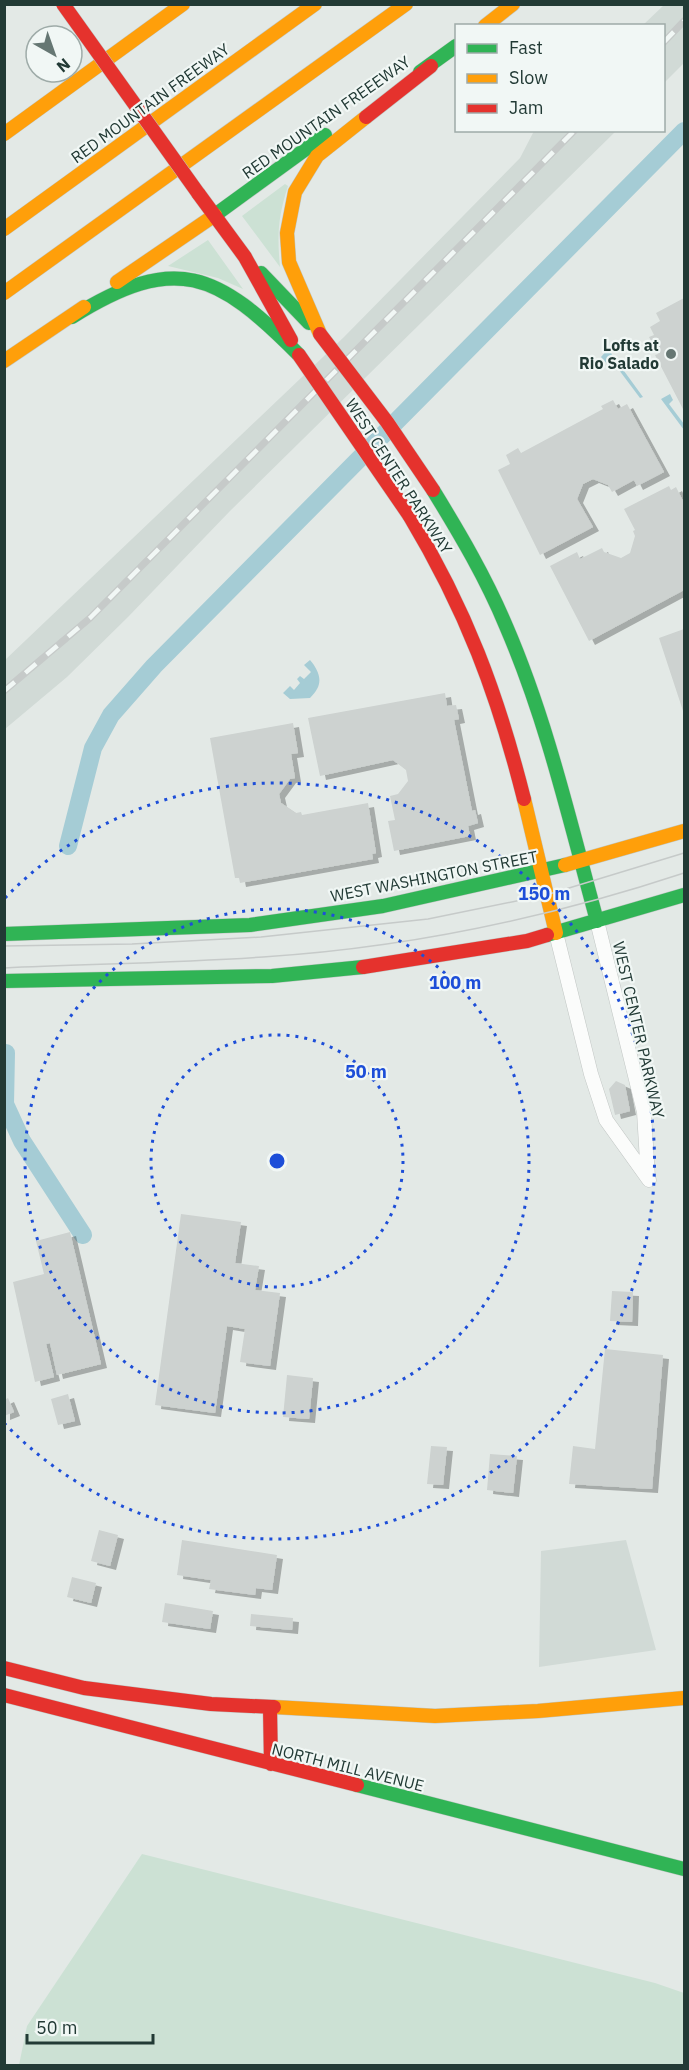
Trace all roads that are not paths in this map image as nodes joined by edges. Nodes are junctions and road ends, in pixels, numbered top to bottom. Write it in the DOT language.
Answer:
graph roads {
  1 [pos="63,4"];
  2 [pos="183,4"];
  3 [pos="315,4"];
  4 [pos="406,4"];
  5 [pos="513,4"];
  6 [pos="488,24"];
  7 [pos="455,47"];
  8 [pos="431,66"];
  9 [pos="4,134"];
  10 [pos="215,215"];
  11 [pos="4,229"];
  12 [pos="246,257"];
  13 [pos="4,293"];
  14 [pos="72,317"];
  15 [pos="321,334"];
  16 [pos="298,355"];
  17 [pos="4,361"];
  18 [pos="684,831"];
  19 [pos="580,862"];
  20 [pos="541,872"];
  21 [pos="684,895"];
  22 [pos="597,921"];
  23 [pos="4,933"];
  24 [pos="556,933"];
  25 [pos="4,981"];
  26 [pos="4,1668"];
  27 [pos="4,1695"];
  28 [pos="684,1698"];
  29 [pos="270,1708"];
  30 [pos="272,1764"];
  31 [pos="632,1857"];
  32 [pos="684,1859"];
  33 [pos="684,1869"];
  1 -- 10 [label="main road, WEST CENTER PARKWAY, bridge"];
  2 -- 9 [label="main road"];
  3 -- 11 [label="main road, RED MOUNTAIN FREEWAY"];
  4 -- 13 [label="main road"];
  5 -- 6 [label="main road"];
  7 -- 8 [label="main road, RED MOUNTAIN FREEEWAY"];
  8 -- 10 [label="main road, RED MOUNTAIN FREEEWAY"];
  8 -- 15 [label="main road"];
  10 -- 12 [label="main road, WEST CENTER PARKWAY"];
  10 -- 14 [label="main road, RED MOUNTAIN FREEEWAY"];
  12 -- 15 [label="main road, WEST CENTER PARKWAY"];
  12 -- 16 [label="main road, WEST CENTER PARKWAY"];
  14 -- 16 [label="main road"];
  14 -- 17 [label="main road"];
  15 -- 19 [label="main road, WEST CENTER PARKWAY, bridge"];
  16 -- 20 [label="main road, WEST CENTER PARKWAY, bridge"];
  18 -- 19 [label="main road, WEST WASHINGTON STREET"];
  19 -- 20 [label="main road, WEST WASHINGTON STREET"];
  19 -- 22 [label="main road, WEST CENTER PARKWAY"];
  20 -- 23 [label="main road, WEST WASHINGTON STREET"];
  20 -- 24 [label="main road, WEST CENTER PARKWAY"];
  21 -- 22 [label="main road"];
  22 -- 24 [label="main road"];
  22 -- 24 [label="street, WEST CENTER PARKWAY"];
  24 -- 25 [label="main road"];
  26 -- 29 [label="main road"];
  27 -- 30 [label="main road, NORTH MILL AVENUE"];
  28 -- 29 [label="main road"];
  29 -- 30 [label="main road"];
  30 -- 31 [label="main road, NORTH MILL AVENUE"];
  31 -- 32 [label="main road"];
  31 -- 33 [label="main road, NORTH MILL AVENUE"];
}
